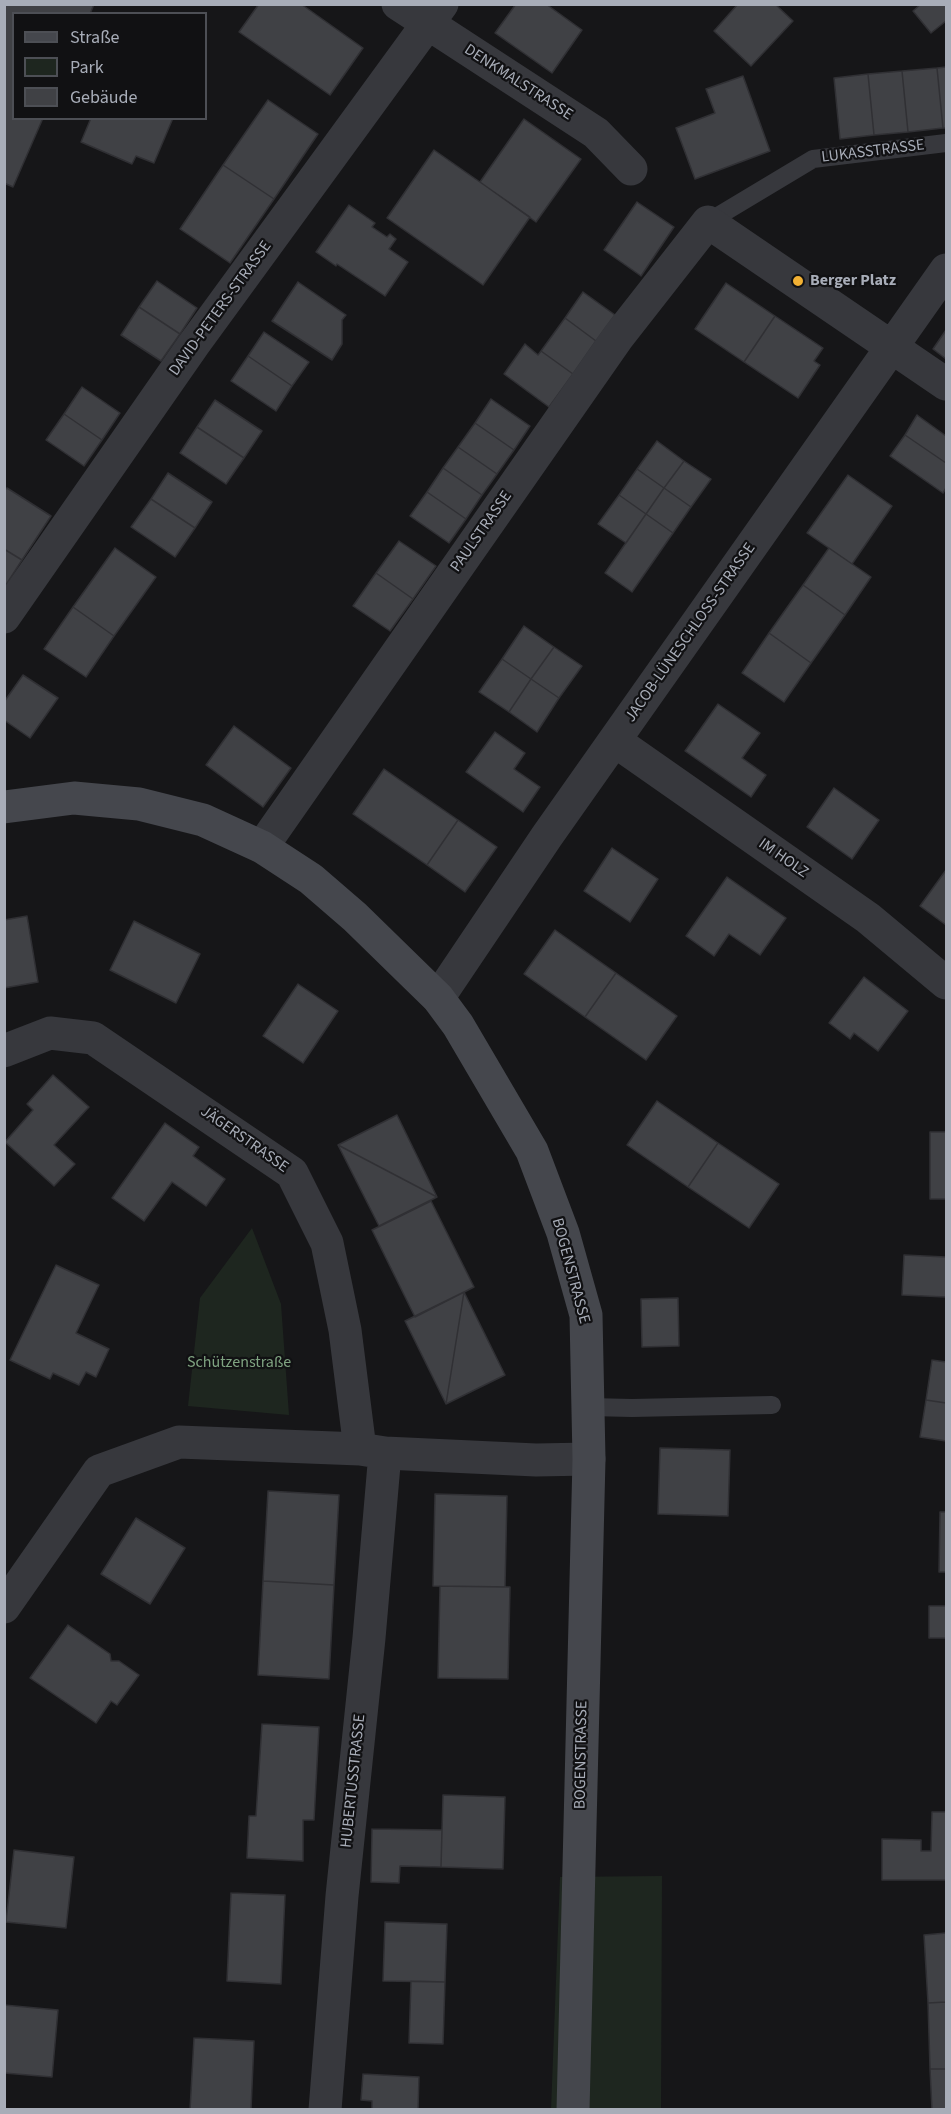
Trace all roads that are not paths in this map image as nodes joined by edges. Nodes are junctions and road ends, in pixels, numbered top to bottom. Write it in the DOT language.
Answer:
graph roads {
  1 [pos="398,4"];
  2 [pos="434,14"];
  3 [pos="946,143"];
  4 [pos="631,169"];
  5 [pos="708,222"];
  6 [pos="946,270"];
  7 [pos="893,346"];
  8 [pos="946,384"];
  9 [pos="4,616"];
  10 [pos="615,741"];
  11 [pos="4,807"];
  12 [pos="262,847"];
  13 [pos="946,983"];
  14 [pos="438,998"];
  15 [pos="4,1051"];
  16 [pos="772,1405"];
  17 [pos="589,1407"];
  18 [pos="372,1451"];
  19 [pos="589,1459"];
  20 [pos="4,1606"];
  21 [pos="325,2109"];
  22 [pos="573,2109"];
  1 -- 2 [label="street, DENKMALSTRASSE"];
  2 -- 4 [label="street, DENKMALSTRASSE"];
  2 -- 9 [label="street, DAVID-PETERS-STRASSE"];
  3 -- 5 [label="lane, LUKASSTRASSE"];
  5 -- 7 [label="street"];
  5 -- 12 [label="street, PAULSTRASSE"];
  6 -- 7 [label="street, JACOB-LÜNESCHLOSS-STRASSE"];
  7 -- 8 [label="street"];
  7 -- 10 [label="street, JACOB-LÜNESCHLOSS-STRASSE"];
  10 -- 13 [label="street, IM HOLZ"];
  10 -- 14 [label="street, JACOB-LÜNESCHLOSS-STRASSE"];
  11 -- 12 [label="main road, BOGENSTRASSE"];
  12 -- 14 [label="main road, BOGENSTRASSE"];
  14 -- 17 [label="main road, BOGENSTRASSE"];
  15 -- 18 [label="street, JÄGERSTRASSE"];
  16 -- 17 [label="lane"];
  17 -- 19 [label="main road, BOGENSTRASSE"];
  18 -- 19 [label="street"];
  18 -- 20 [label="street"];
  18 -- 21 [label="street, HUBERTUSSTRASSE"];
  19 -- 22 [label="main road, BOGENSTRASSE"];
}
